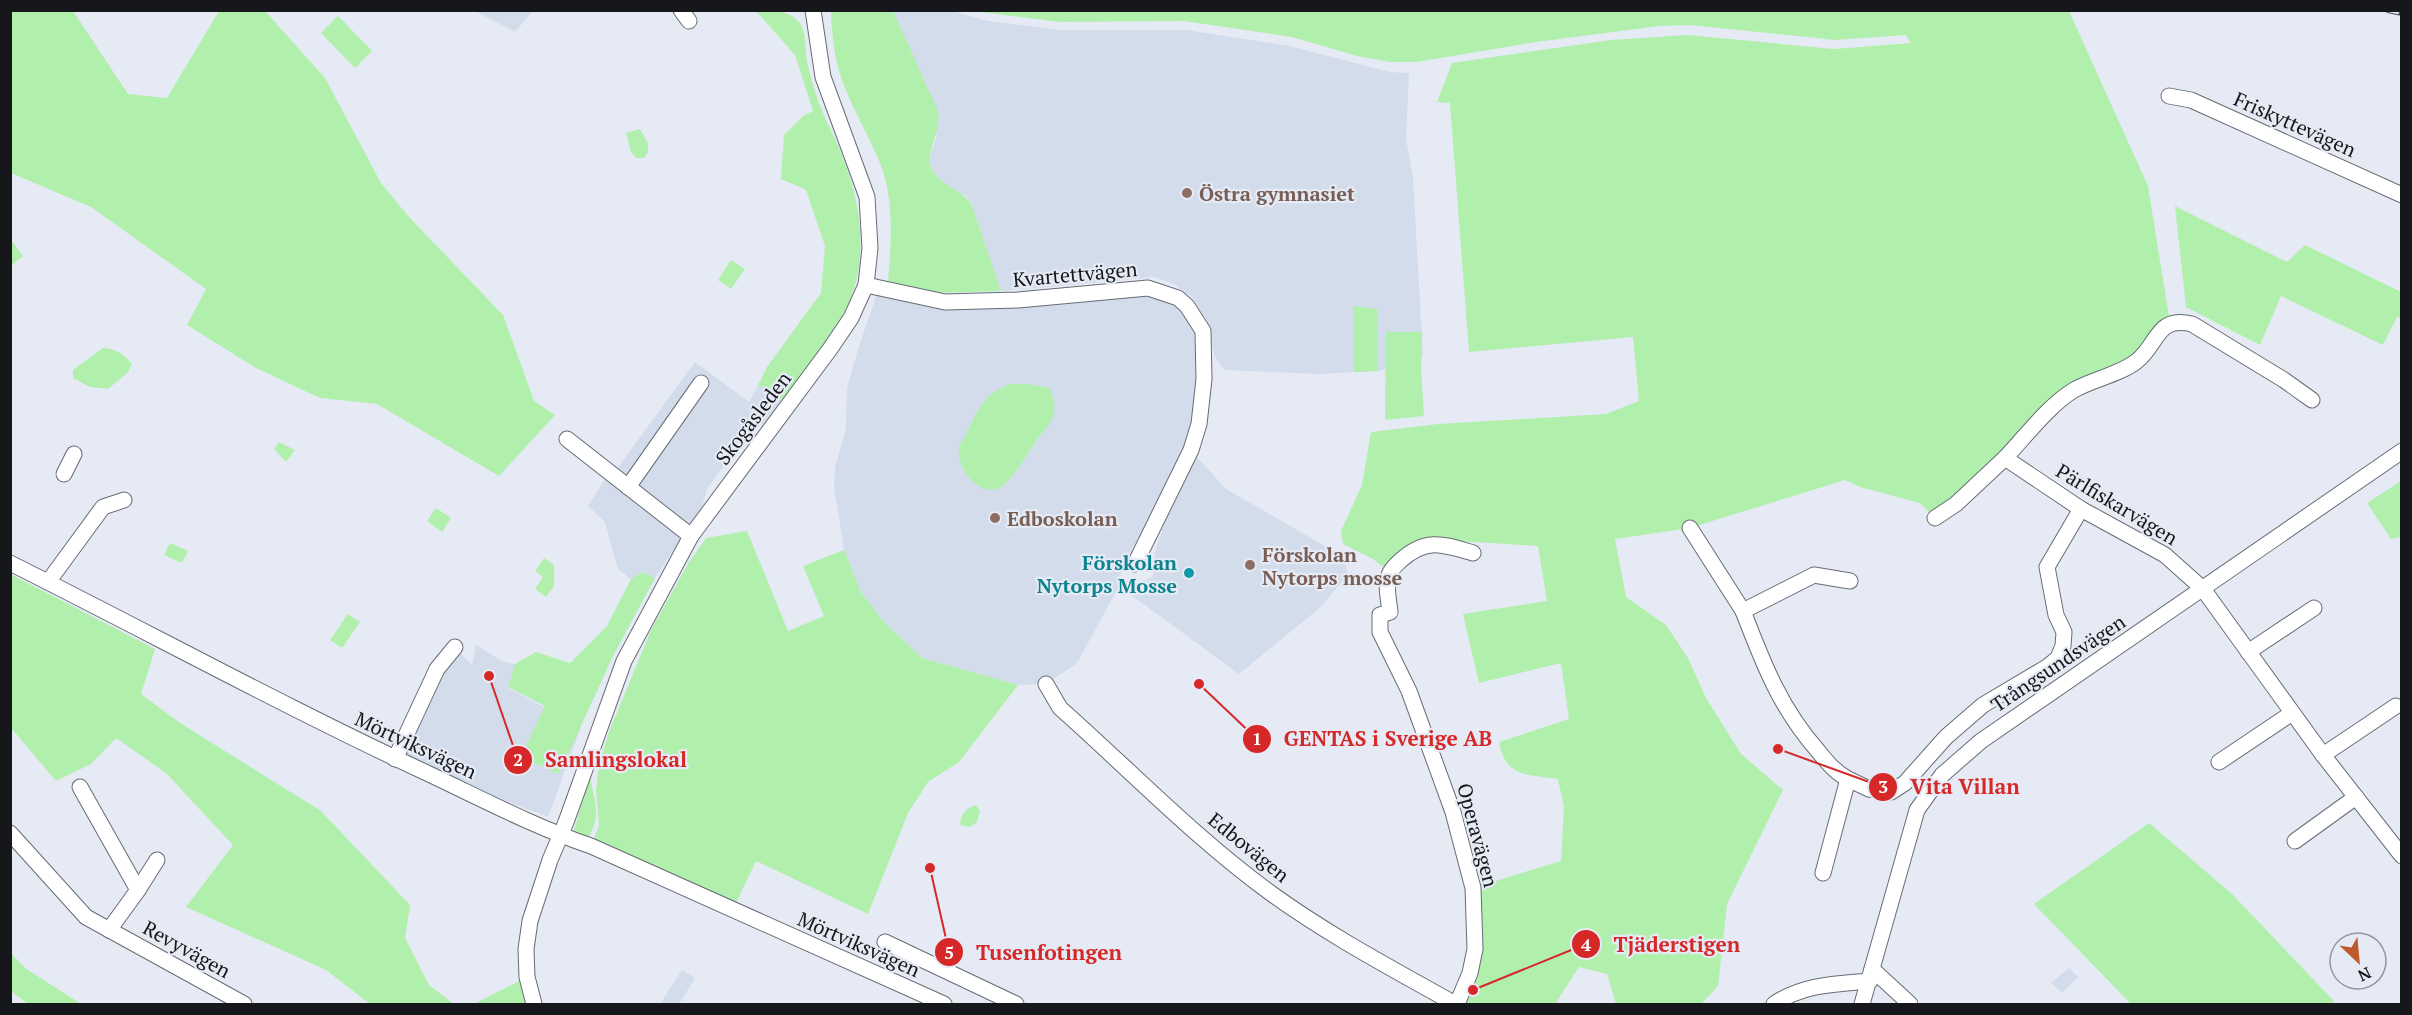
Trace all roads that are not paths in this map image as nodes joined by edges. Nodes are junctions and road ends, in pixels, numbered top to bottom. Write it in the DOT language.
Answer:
graph roads {
  1 [pos="813,10"];
  2 [pos="2169,96"];
  3 [pos="2402,195"];
  4 [pos="866,285"];
  5 [pos="701,383"];
  6 [pos="2312,400"];
  7 [pos="567,439"];
  8 [pos="2402,451"];
  9 [pos="74,454"];
  10 [pos="2005,458"];
  11 [pos="64,474"];
  12 [pos="628,487"];
  13 [pos="124,500"];
  14 [pos="2081,509"];
  15 [pos="1935,518"];
  16 [pos="1690,528"];
  17 [pos="691,536"];
  18 [pos="1473,553"];
  19 [pos="10,563"];
  20 [pos="1135,564"];
  21 [pos="1850,581"];
  22 [pos="48,582"];
  23 [pos="2203,589"];
  24 [pos="2314,608"];
  25 [pos="1743,611"];
  26 [pos="455,647"];
  27 [pos="2248,651"];
  28 [pos="1046,684"];
  29 [pos="2396,706"];
  30 [pos="2292,713"];
  31 [pos="2323,755"];
  32 [pos="396,759"];
  33 [pos="2219,762"];
  34 [pos="1848,779"];
  35 [pos="80,787"];
  36 [pos="2356,796"];
  37 [pos="10,834"];
  38 [pos="560,835"];
  39 [pos="2295,841"];
  40 [pos="2402,856"];
  41 [pos="157,860"];
  42 [pos="1822,873"];
  43 [pos="138,890"];
  44 [pos="110,930"];
  45 [pos="885,942"];
  46 [pos="1871,975"];
  47 [pos="244,1005"];
  48 [pos="534,1005"];
  49 [pos="944,1005"];
  50 [pos="1016,1005"];
  51 [pos="1456,1005"];
  52 [pos="1774,1005"];
  53 [pos="1862,1005"];
  54 [pos="1910,1005"];
  1 -- 4 [label="street, Skogåsleden"];
  2 -- 3 [label="street, Friskyttevägen"];
  4 -- 17 [label="street, Skogåsleden"];
  4 -- 20 [label="street, Kvartettvägen"];
  5 -- 12 [label="street"];
  6 -- 10 [label="street"];
  7 -- 12 [label="street"];
  8 -- 23 [label="street, Trångsundsvägen"];
  9 -- 11 [label="street"];
  10 -- 14 [label="street, Pärlfiskarvägen"];
  10 -- 15 [label="street"];
  12 -- 17 [label="street"];
  13 -- 22 [label="street"];
  14 -- 23 [label="street, Pärlfiskarvägen"];
  14 -- 34 [label="street"];
  16 -- 25 [label="street"];
  17 -- 38 [label="street, Skogåsleden"];
  18 -- 51 [label="street, Operavägen"];
  19 -- 22 [label="street, Mörtviksvägen"];
  21 -- 25 [label="street"];
  22 -- 32 [label="street, Mörtviksvägen"];
  23 -- 27 [label="street, Pärlfiskarvägen"];
  23 -- 46 [label="street, Trångsundsvägen"];
  24 -- 27 [label="street"];
  25 -- 34 [label="street"];
  26 -- 32 [label="street"];
  27 -- 30 [label="street, Pärlfiskarvägen"];
  28 -- 51 [label="street, Edbovägen"];
  29 -- 31 [label="street"];
  30 -- 31 [label="street, Pärlfiskarvägen"];
  30 -- 33 [label="street"];
  31 -- 36 [label="street, Pärlfiskarvägen"];
  32 -- 38 [label="street, Mörtviksvägen"];
  34 -- 42 [label="street"];
  35 -- 43 [label="street, Revyvägen"];
  36 -- 39 [label="street"];
  36 -- 40 [label="street, Pärlfiskarvägen"];
  37 -- 44 [label="street, Revyvägen"];
  38 -- 48 [label="street, Skogåsleden"];
  38 -- 49 [label="street, Mörtviksvägen"];
  41 -- 43 [label="street, Revyvägen"];
  43 -- 44 [label="street, Revyvägen"];
  44 -- 47 [label="street, Revyvägen"];
  45 -- 50 [label="street"];
  46 -- 52 [label="street"];
  46 -- 53 [label="street, Trångsundsvägen"];
  46 -- 54 [label="street"];
}
